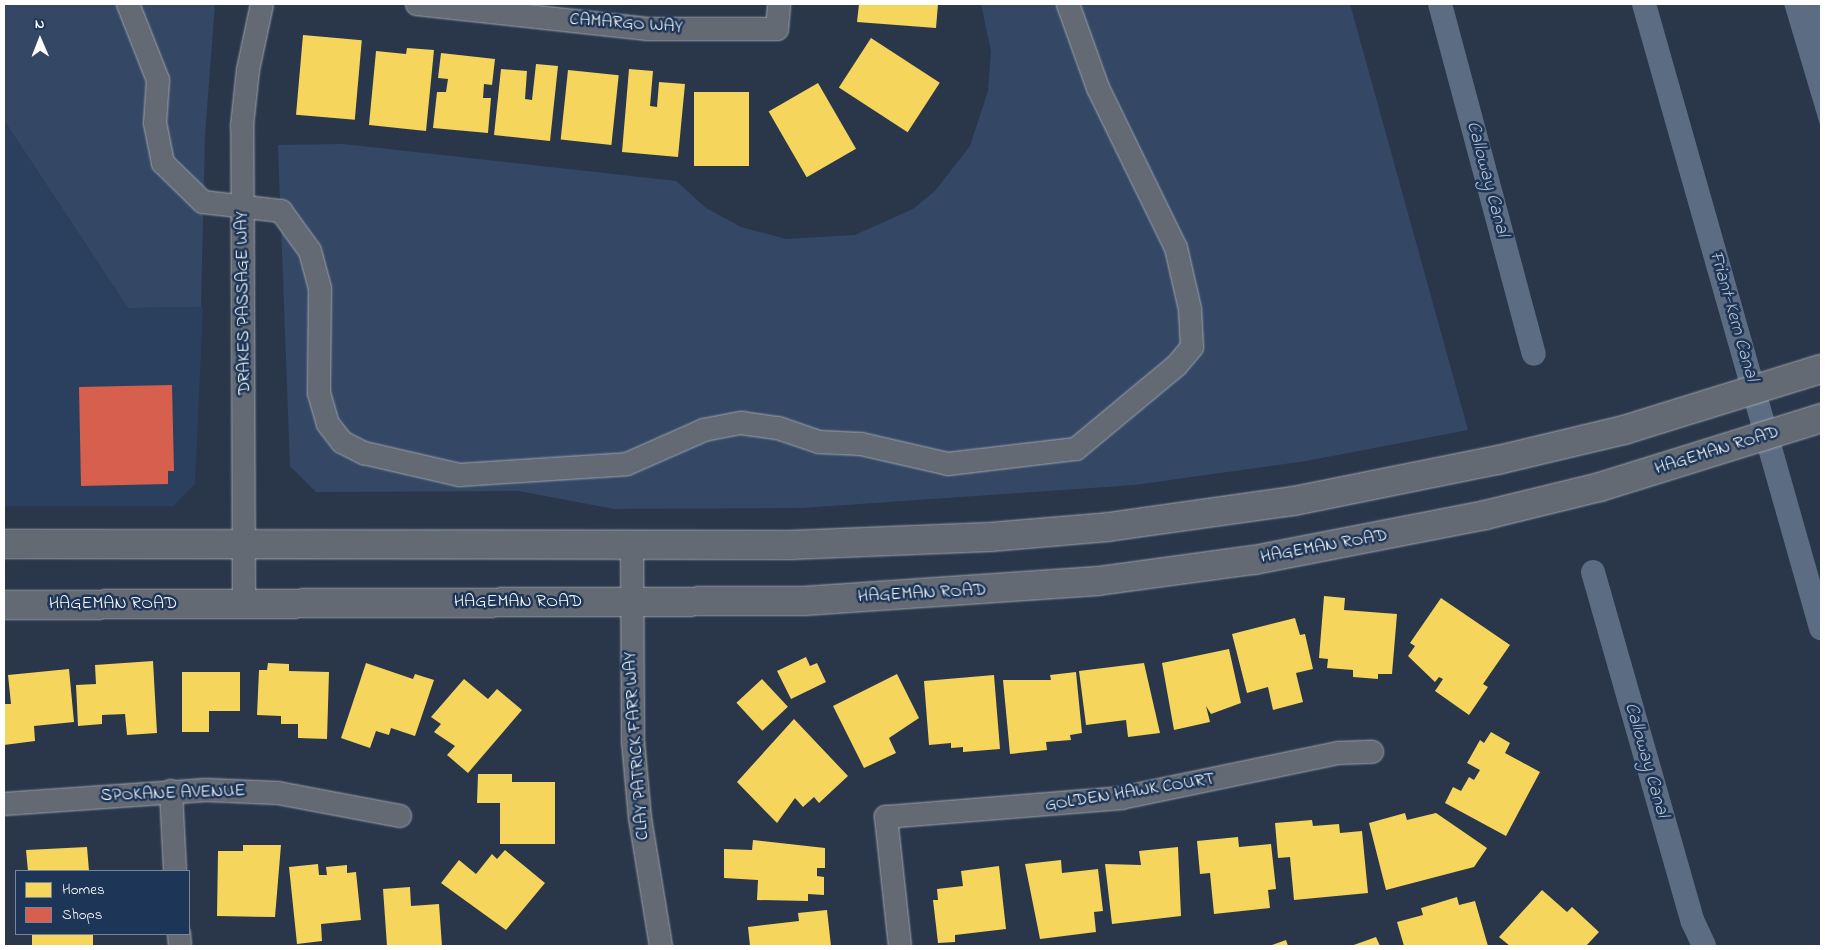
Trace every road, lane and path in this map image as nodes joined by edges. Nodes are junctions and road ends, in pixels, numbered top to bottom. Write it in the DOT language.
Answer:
graph roads {
  1 [pos="128,4"];
  2 [pos="262,4"];
  3 [pos="417,4"];
  4 [pos="780,4"];
  5 [pos="1068,4"];
  6 [pos="243,206"];
  7 [pos="1821,369"];
  8 [pos="1814,421"];
  9 [pos="4,544"];
  10 [pos="246,544"];
  11 [pos="632,544"];
  12 [pos="630,602"];
  13 [pos="244,604"];
  14 [pos="4,605"];
  15 [pos="1372,752"];
  16 [pos="170,791"];
  17 [pos="4,804"];
  18 [pos="400,816"];
  19 [pos="175,870"];
  20 [pos="661,946"];
  21 [pos="900,946"];
  1 -- 6 [label="street"];
  2 -- 6 [label="street, DRAKES PASSAGE WAY"];
  3 -- 4 [label="street, CAMARGO WAY"];
  5 -- 6 [label="street"];
  6 -- 10 [label="street, DRAKES PASSAGE WAY"];
  7 -- 11 [label="main road"];
  8 -- 12 [label="main road, HAGEMAN ROAD"];
  9 -- 10 [label="main road"];
  10 -- 11 [label="main road"];
  10 -- 13 [label="street, DRAKES PASSAGE WAY"];
  11 -- 12 [label="street, CLAY PATRICK FARR WAY"];
  12 -- 13 [label="main road, HAGEMAN ROAD"];
  12 -- 20 [label="street, CLAY PATRICK FARR WAY"];
  13 -- 14 [label="main road, HAGEMAN ROAD"];
  15 -- 21 [label="street, GOLDEN HAWK COURT"];
  16 -- 17 [label="street, SPOKANE AVENUE"];
  16 -- 18 [label="street, SPOKANE AVENUE"];
  16 -- 19 [label="street"];
}
